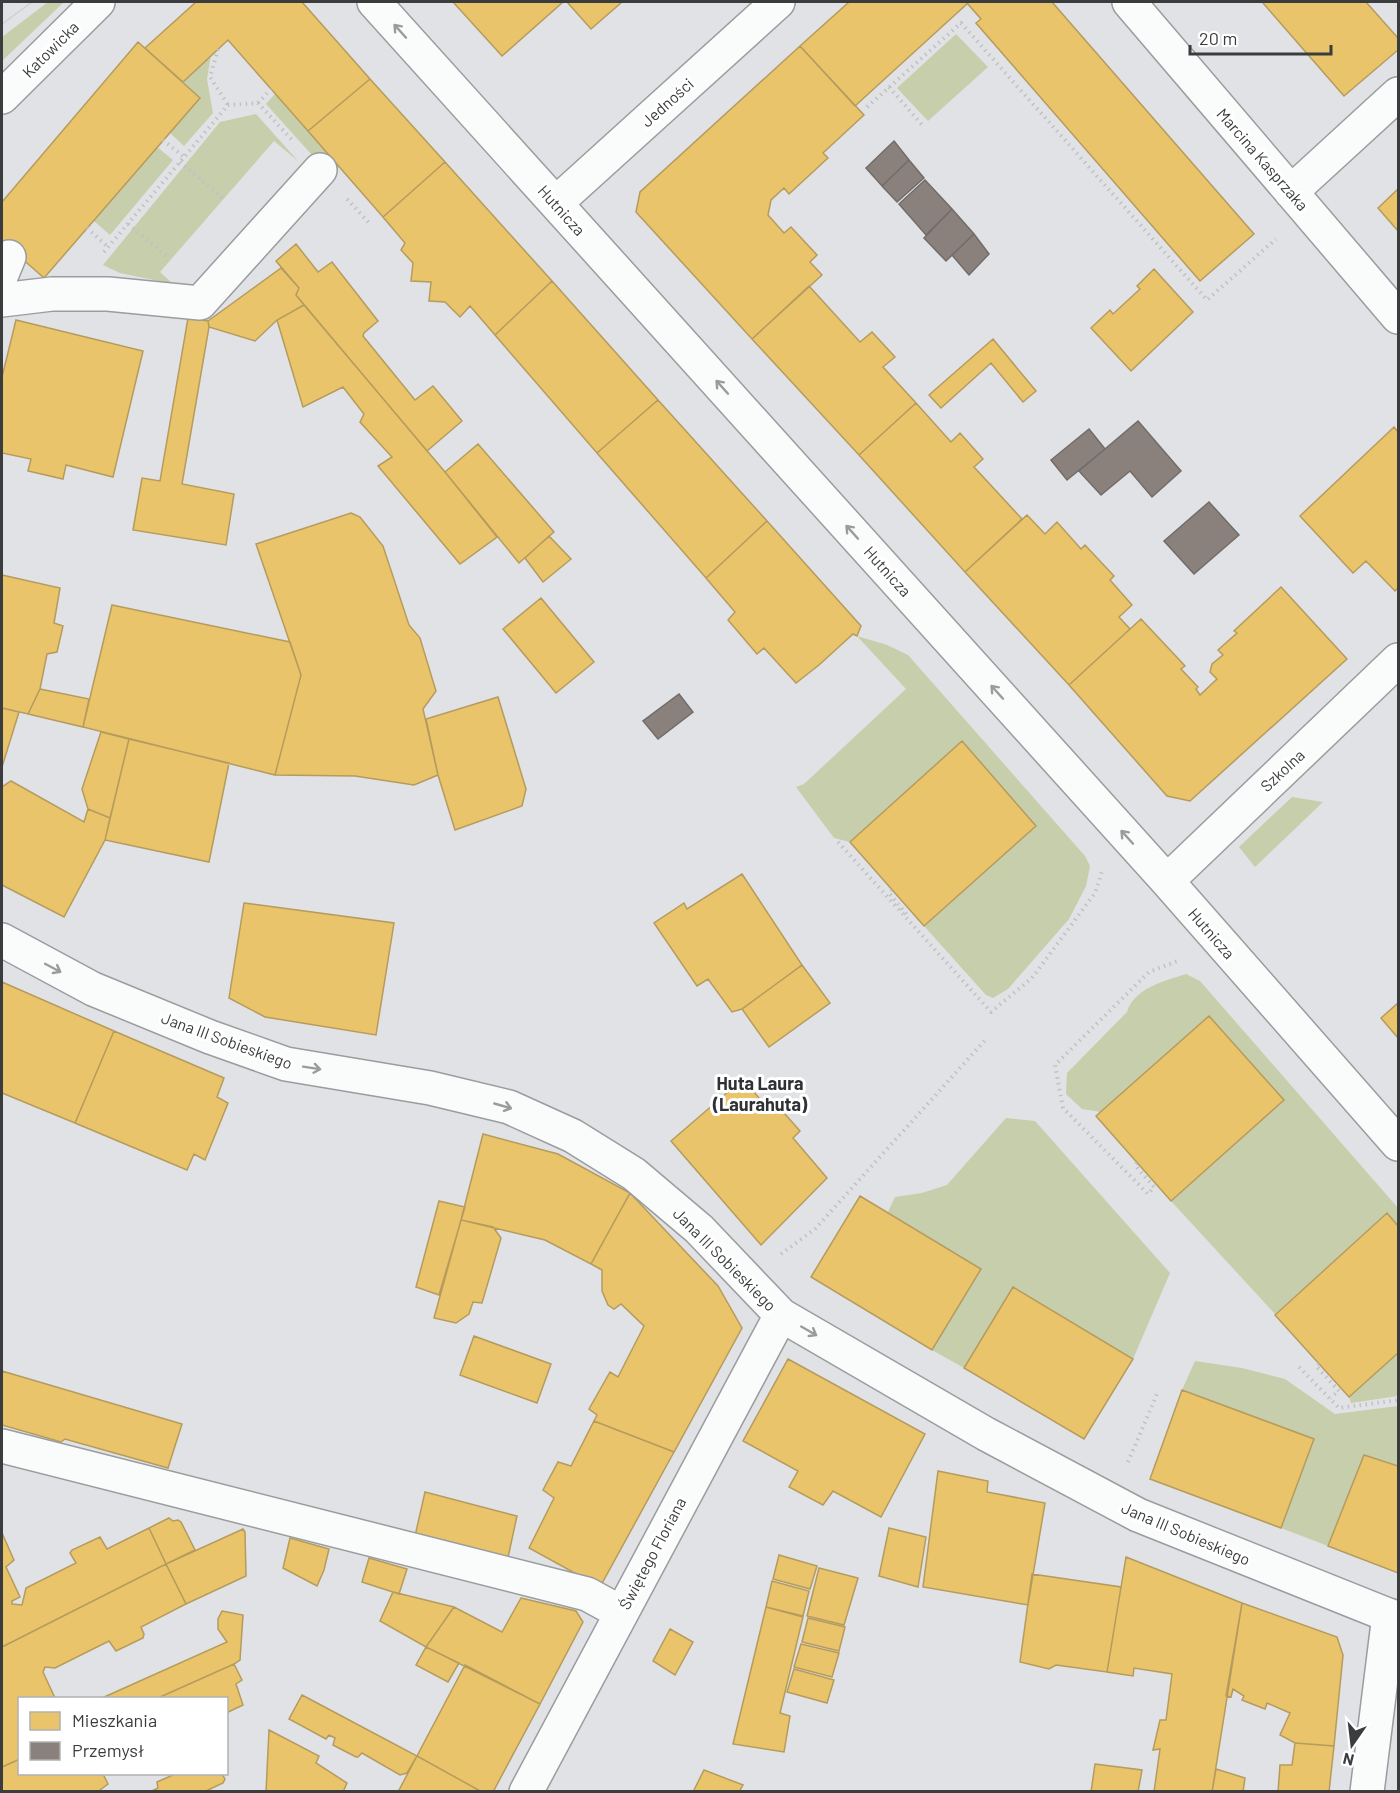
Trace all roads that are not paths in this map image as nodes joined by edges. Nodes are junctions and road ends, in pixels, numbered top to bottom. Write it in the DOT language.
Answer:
graph roads {
  1 [pos="98,2"];
  2 [pos="374,2"];
  3 [pos="778,2"];
  4 [pos="1129,2"];
  5 [pos="16,75"];
  6 [pos="1398,94"];
  7 [pos="2,97"];
  8 [pos="320,170"];
  9 [pos="1291,192"];
  10 [pos="556,203"];
  11 [pos="2,300"];
  12 [pos="1398,317"];
  13 [pos="1398,660"];
  14 [pos="1167,880"];
  15 [pos="2,940"];
  16 [pos="1398,1144"];
  17 [pos="781,1315"];
  18 [pos="2,1446"];
  19 [pos="620,1612"];
  20 [pos="1394,1617"];
  21 [pos="526,1791"];
  22 [pos="1367,1791"];
  1 -- 5 [label="street, Katowicka"];
  10 -- 2 [label="street, Hutnicza, one-way"];
  3 -- 10 [label="street, Jedności"];
  4 -- 9 [label="street, Marcina Kasprzaka"];
  5 -- 7 [label="street, Katowicka"];
  6 -- 9 [label="street"];
  8 -- 11 [label="street"];
  9 -- 12 [label="street, Marcina Kasprzaka"];
  14 -- 10 [label="street, Hutnicza, one-way"];
  13 -- 14 [label="street, Szkolna"];
  14 -- 16 [label="street, Hutnicza"];
  15 -- 17 [label="street, Jana III Sobieskiego, one-way"];
  17 -- 19 [label="street, Świętego Floriana"];
  17 -- 20 [label="street, Jana III Sobieskiego, one-way"];
  18 -- 19 [label="street"];
  19 -- 21 [label="street, Świętego Floriana"];
  20 -- 22 [label="street"];
}
